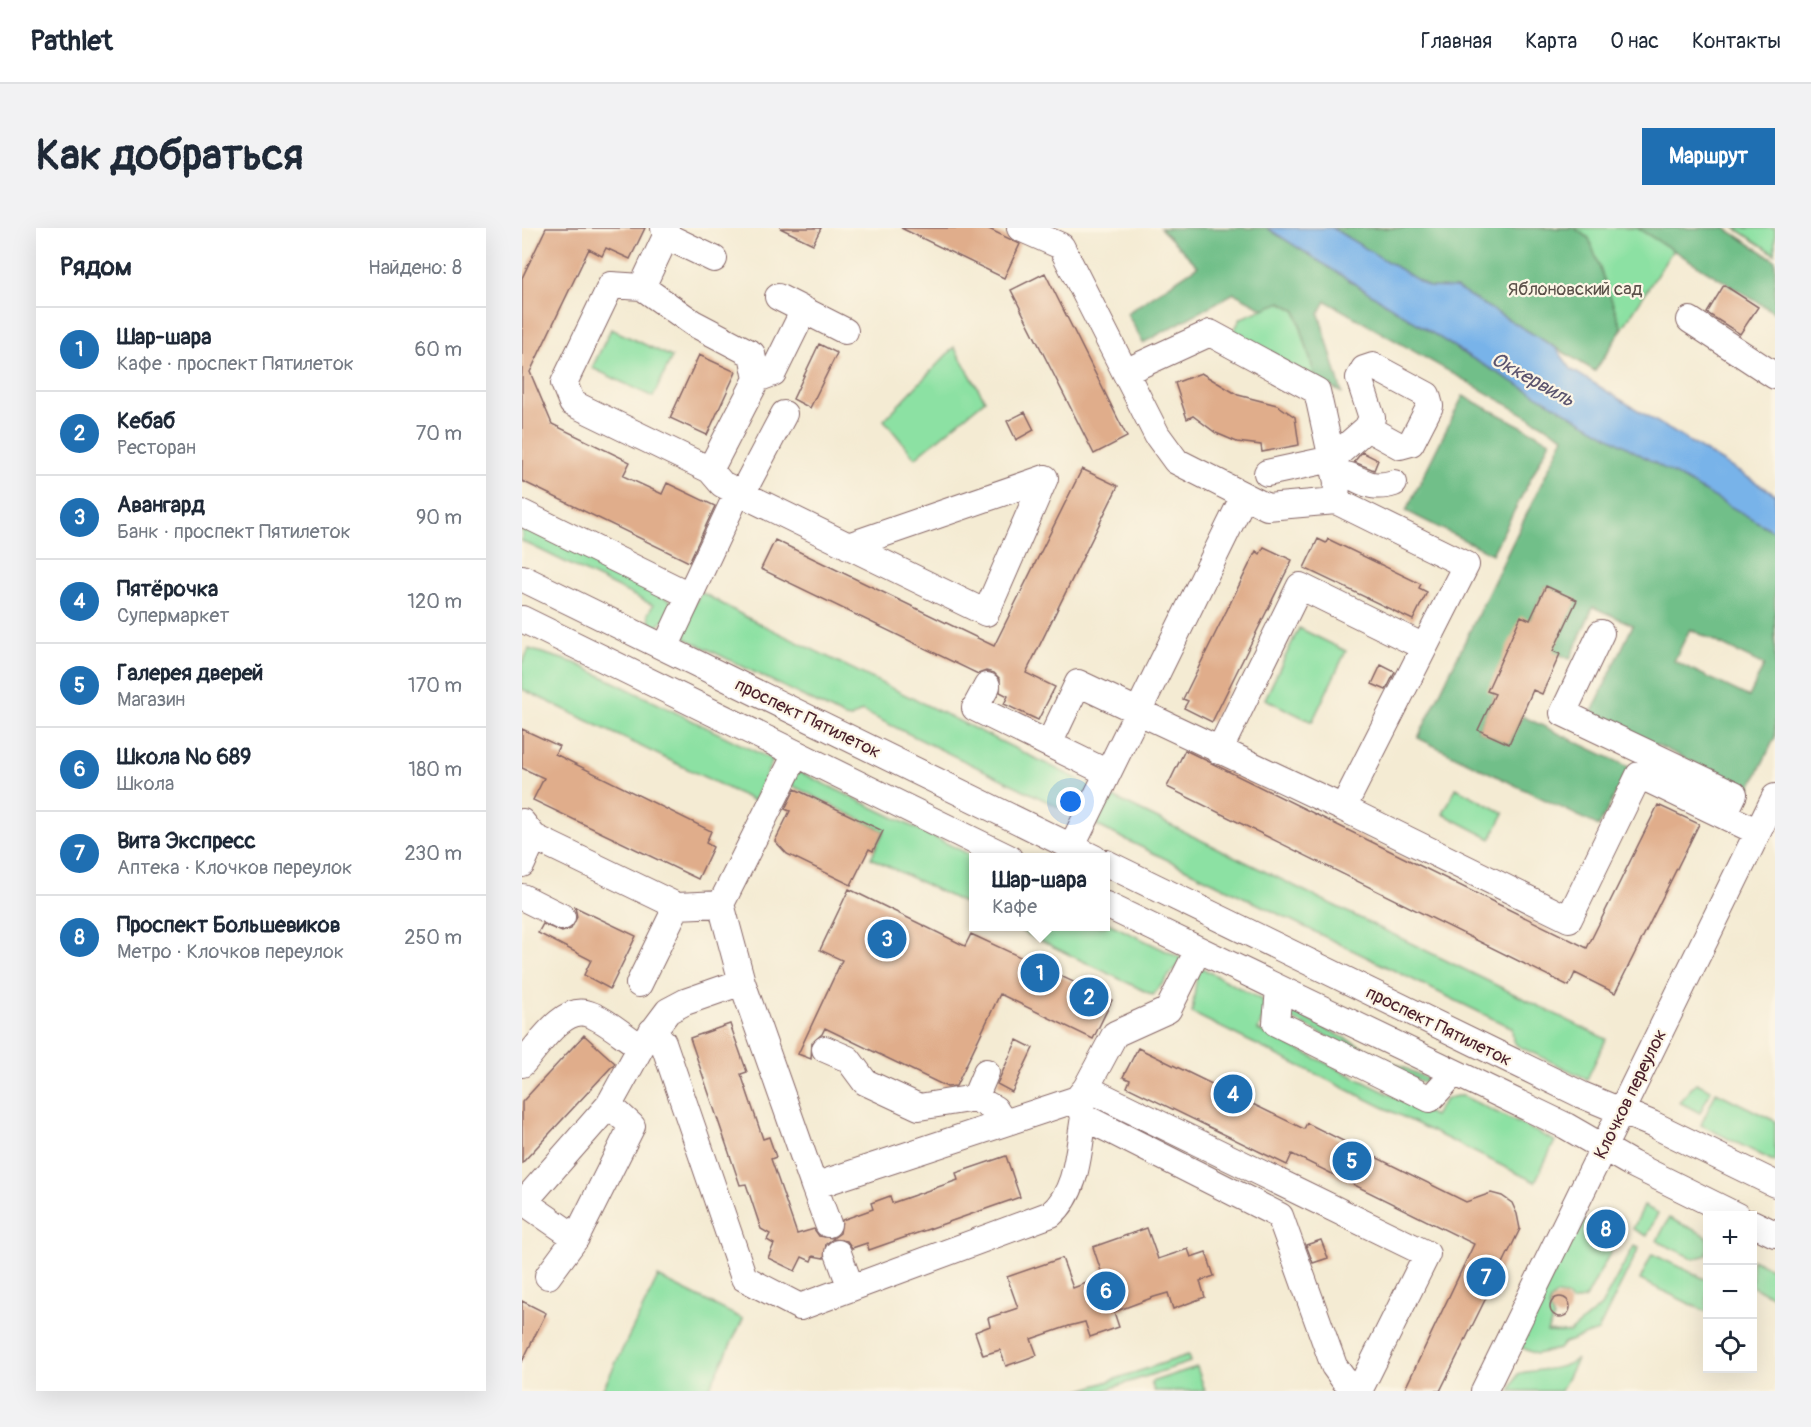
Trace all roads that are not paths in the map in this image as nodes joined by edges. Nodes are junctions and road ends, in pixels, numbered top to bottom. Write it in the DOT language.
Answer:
graph roads {
  1 [pos="1020,228"];
  2 [pos="665,232"];
  3 [pos="714,259"];
  4 [pos="642,286"];
  5 [pos="778,297"];
  6 [pos="804,310"];
  7 [pos="1690,320"];
  8 [pos="845,331"];
  9 [pos="1125,372"];
  10 [pos="1775,376"];
  11 [pos="757,379"];
  12 [pos="783,414"];
  13 [pos="1367,428"];
  14 [pos="1334,467"];
  15 [pos="710,470"];
  16 [pos="1267,473"];
  17 [pos="1394,483"];
  18 [pos="738,492"];
  19 [pos="1244,496"];
  20 [pos="1336,501"];
  21 [pos="522,513"];
  22 [pos="848,546"];
  23 [pos="522,578"];
  24 [pos="689,596"];
  25 [pos="522,619"];
  26 [pos="1601,633"];
  27 [pos="1424,647"];
  28 [pos="665,648"];
  29 [pos="987,686"];
  30 [pos="1137,711"];
  31 [pos="1049,744"];
  32 [pos="1220,751"];
  33 [pos="796,754"];
  34 [pos="1108,773"];
  35 [pos="1775,797"];
  36 [pos="1343,808"];
  37 [pos="1724,816"];
  38 [pos="528,829"];
  39 [pos="1758,832"];
  40 [pos="1071,846"];
  41 [pos="999,853"];
  42 [pos="1084,853"];
  43 [pos="522,864"];
  44 [pos="1110,865"];
  45 [pos="522,897"];
  46 [pos="721,904"];
  47 [pos="677,906"];
  48 [pos="1110,907"];
  49 [pos="562,917"];
  50 [pos="1198,950"];
  51 [pos="742,982"];
  52 [pos="639,984"];
  53 [pos="1279,989"];
  54 [pos="646,1039"];
  55 [pos="825,1049"];
  56 [pos="522,1064"];
  57 [pos="986,1072"];
  58 [pos="1454,1073"];
  59 [pos="975,1098"];
  60 [pos="1083,1102"];
  61 [pos="609,1105"];
  62 [pos="1622,1112"];
  63 [pos="1004,1124"];
  64 [pos="1604,1148"];
  65 [pos="1775,1184"];
  66 [pos="814,1186"];
  67 [pos="1295,1189"];
  68 [pos="1729,1211"];
  69 [pos="1280,1216"];
  70 [pos="828,1224"];
  71 [pos="1757,1225"];
  72 [pos="1775,1234"];
  73 [pos="576,1238"];
  74 [pos="838,1253"];
  75 [pos="548,1276"];
  76 [pos="852,1288"];
  77 [pos="1359,1390"];
  78 [pos="1484,1391"];
  1 -- 9 [label="street"];
  2 -- 3 [label="street"];
  2 -- 4 [label="street"];
  4 -- 11 [label="street"];
  4 -- 15 [label="street"];
  5 -- 6 [label="street"];
  6 -- 8 [label="street"];
  6 -- 11 [label="street"];
  7 -- 10 [label="street"];
  9 -- 14 [label="street"];
  9 -- 19 [label="street"];
  11 -- 15 [label="street"];
  12 -- 18 [label="street"];
  13 -- 14 [label="street"];
  14 -- 16 [label="street"];
  14 -- 17 [label="street"];
  14 -- 20 [label="street"];
  15 -- 18 [label="street"];
  18 -- 22 [label="street"];
  18 -- 24 [label="street"];
  19 -- 20 [label="street"];
  19 -- 30 [label="street"];
  20 -- 27 [label="street"];
  21 -- 24 [label="street"];
  22 -- 22 [label="street"];
  23 -- 28 [label="street, проспект Пятилеток"];
  24 -- 28 [label="street"];
  25 -- 33 [label="street, проспект Пятилеток"];
  26 -- 37 [label="street"];
  27 -- 32 [label="street"];
  27 -- 36 [label="street"];
  28 -- 40 [label="street, проспект Пятилеток"];
  29 -- 31 [label="street"];
  30 -- 31 [label="street"];
  30 -- 32 [label="street"];
  30 -- 34 [label="street"];
  31 -- 34 [label="street"];
  32 -- 36 [label="street"];
  33 -- 41 [label="street, проспект Пятилеток"];
  33 -- 46 [label="street"];
  34 -- 40 [label="street"];
  35 -- 39 [label="street, Клочков переулок"];
  36 -- 37 [label="street"];
  37 -- 39 [label="street"];
  38 -- 43 [label="street"];
  38 -- 47 [label="street"];
  39 -- 62 [label="street, Клочков переулок"];
  40 -- 42 [label="street, проспект Пятилеток"];
  44 -- 62 [label="street, проспект Пятилеток"];
  45 -- 49 [label="street"];
  46 -- 47 [label="street"];
  46 -- 51 [label="street"];
  47 -- 52 [label="street"];
  48 -- 50 [label="street, проспект Пятилеток"];
  50 -- 53 [label="street, проспект Пятилеток"];
  50 -- 60 [label="street"];
  51 -- 54 [label="street"];
  51 -- 66 [label="street"];
  53 -- 58 [label="street, проспект Пятилеток"];
  53 -- 58 [label="street"];
  54 -- 56 [label="street"];
  54 -- 61 [label="street"];
  54 -- 76 [label="street"];
  55 -- 59 [label="street"];
  57 -- 59 [label="street"];
  58 -- 64 [label="street, проспект Пятилеток"];
  59 -- 63 [label="street"];
  60 -- 63 [label="street"];
  60 -- 67 [label="street"];
  60 -- 69 [label="street"];
  60 -- 76 [label="street"];
  61 -- 73 [label="street"];
  61 -- 73 [label="street"];
  62 -- 64 [label="street, Клочков переулок"];
  62 -- 65 [label="street, проспект Пятилеток"];
  63 -- 66 [label="street"];
  64 -- 68 [label="street, проспект Пятилеток"];
  64 -- 78 [label="street, Клочков переулок"];
  66 -- 70 [label="street"];
  67 -- 69 [label="street"];
  67 -- 77 [label="street"];
  69 -- 77 [label="street"];
  71 -- 72 [label="street"];
  73 -- 75 [label="street"];
  74 -- 76 [label="street"];
}
